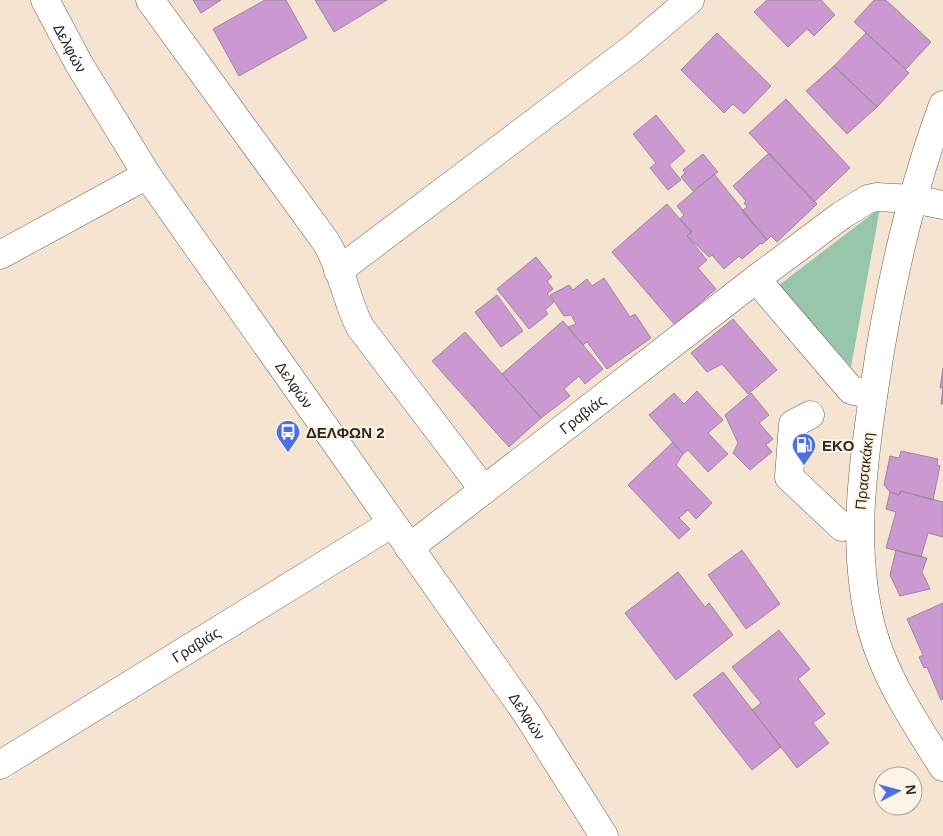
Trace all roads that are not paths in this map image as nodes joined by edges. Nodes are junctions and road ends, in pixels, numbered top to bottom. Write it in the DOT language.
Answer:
graph roads {
  1 [pos="45,0"];
  2 [pos="150,0"];
  3 [pos="687,3"];
  4 [pos="943,105"];
  5 [pos="147,175"];
  6 [pos="913,199"];
  7 [pos="943,205"];
  8 [pos="0,255"];
  9 [pos="338,271"];
  10 [pos="756,279"];
  11 [pos="873,395"];
  12 [pos="810,415"];
  13 [pos="484,490"];
  14 [pos="391,524"];
  15 [pos="842,527"];
  16 [pos="409,548"];
  17 [pos="0,765"];
  18 [pos="943,767"];
  19 [pos="604,836"];
  1 -- 5 [label="street, Δελφών"];
  2 -- 9 [label="street"];
  3 -- 9 [label="street"];
  4 -- 6 [label="street, Πρασακάκη"];
  5 -- 8 [label="street"];
  5 -- 14 [label="street, Δελφών"];
  6 -- 7 [label="street, Γραβιάς"];
  6 -- 10 [label="street, Γραβιάς"];
  6 -- 11 [label="street, Πρασακάκη"];
  9 -- 13 [label="street"];
  10 -- 11 [label="street"];
  10 -- 13 [label="street, Γραβιάς"];
  11 -- 18 [label="street, Πρασακάκη"];
  12 -- 15 [label="street"];
  13 -- 16 [label="street, Γραβιάς"];
  14 -- 16 [label="street, Δελφών"];
  14 -- 17 [label="street, Γραβιάς"];
  16 -- 19 [label="street, Δελφών"];
}
